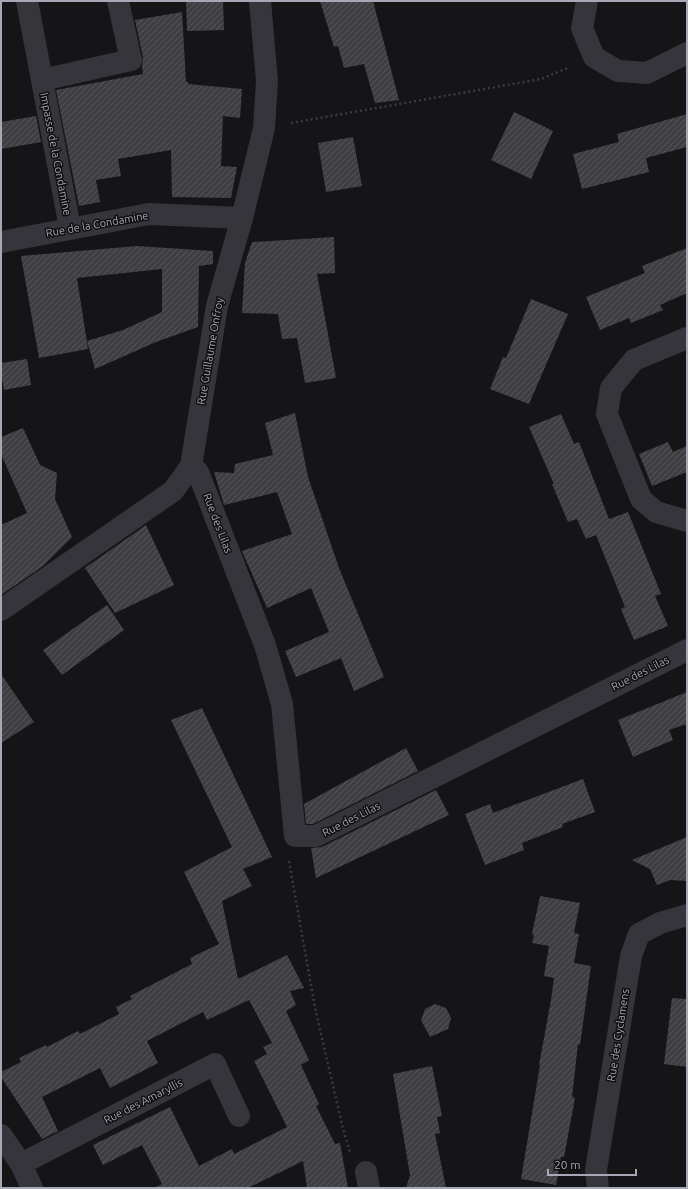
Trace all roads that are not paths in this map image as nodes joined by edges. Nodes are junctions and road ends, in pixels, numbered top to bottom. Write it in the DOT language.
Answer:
graph roads {
  1 [pos="27,1"];
  2 [pos="118,1"];
  3 [pos="260,1"];
  4 [pos="587,1"];
  5 [pos="687,53"];
  6 [pos="42,80"];
  7 [pos="242,218"];
  8 [pos="70,228"];
  9 [pos="1,242"];
  10 [pos="687,338"];
  11 [pos="191,466"];
  12 [pos="687,521"];
  13 [pos="1,610"];
  14 [pos="687,650"];
  15 [pos="687,915"];
  16 [pos="239,1116"];
  17 [pos="1,1134"];
  18 [pos="21,1164"];
  19 [pos="32,1188"];
  20 [pos="598,1188"];
  1 -- 6 [label="street, Impasse de la Condamine"];
  2 -- 6 [label="street, Impasse de la Condamine"];
  3 -- 7 [label="street, Rue Guillaume Onfroy"];
  4 -- 5 [label="street"];
  6 -- 8 [label="street, Impasse de la Condamine"];
  7 -- 8 [label="street, Rue de la Condamine"];
  7 -- 11 [label="street, Rue Guillaume Onfroy"];
  8 -- 9 [label="street, Rue de la Condamine"];
  10 -- 12 [label="street"];
  11 -- 13 [label="street, Rue Guillaume Onfroy"];
  11 -- 14 [label="street, Rue des Lilas"];
  15 -- 20 [label="street, Rue des Cyclamens"];
  16 -- 18 [label="street, Rue des Amaryllis"];
  17 -- 18 [label="street"];
  18 -- 19 [label="street"];
}
